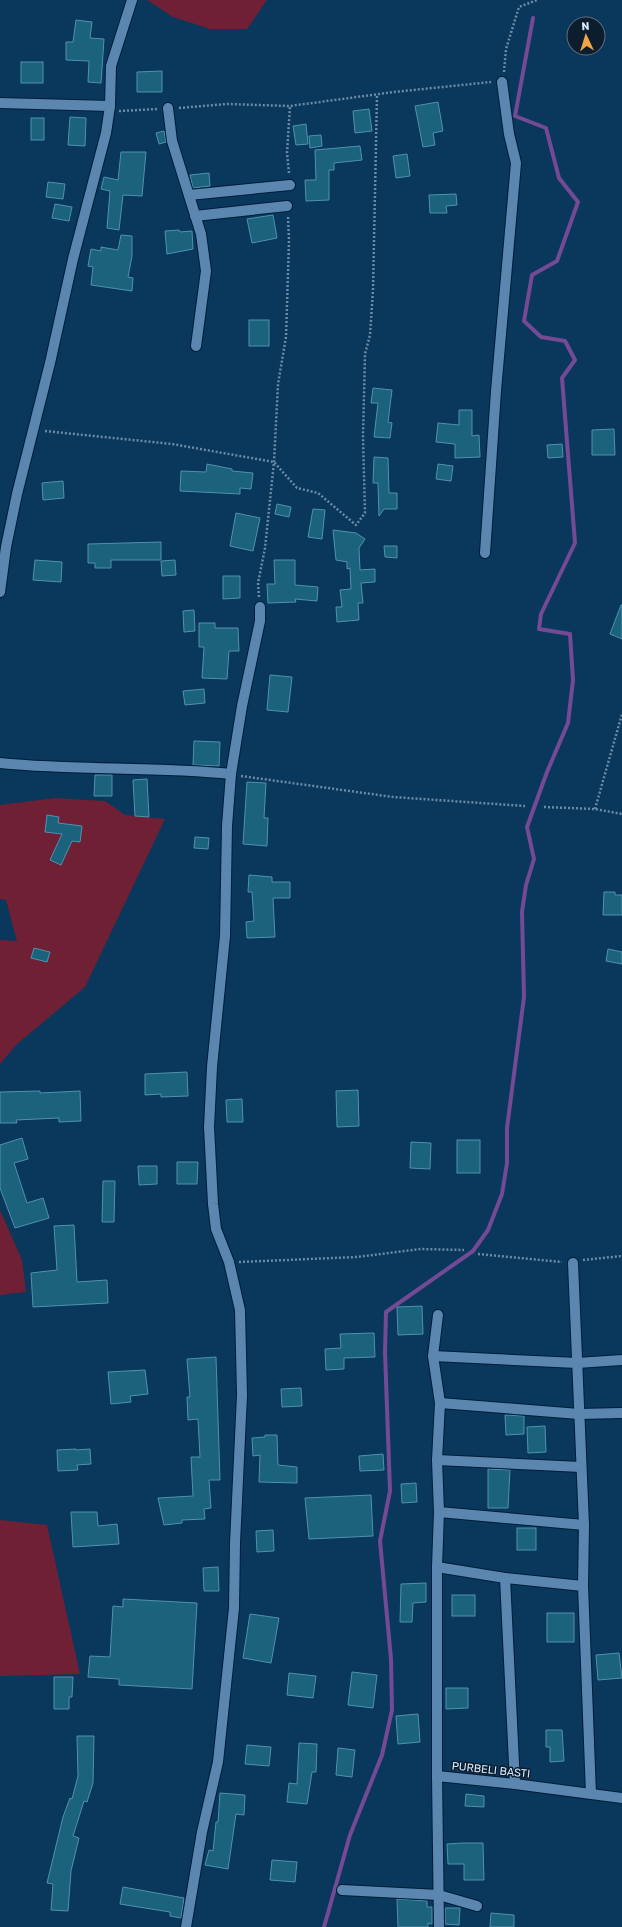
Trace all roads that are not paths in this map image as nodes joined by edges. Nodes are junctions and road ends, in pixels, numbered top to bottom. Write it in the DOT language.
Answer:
graph roads {
  1 [pos="132,0"];
  2 [pos="502,82"];
  3 [pos="0,103"];
  4 [pos="110,106"];
  5 [pos="168,108"];
  6 [pos="290,185"];
  7 [pos="189,195"];
  8 [pos="288,206"];
  9 [pos="195,216"];
  10 [pos="196,346"];
  11 [pos="484,553"];
  12 [pos="0,592"];
  13 [pos="260,608"];
  14 [pos="0,763"];
  15 [pos="231,774"];
  16 [pos="573,1263"];
  17 [pos="438,1314"];
  18 [pos="433,1356"];
  19 [pos="622,1360"];
  20 [pos="577,1363"];
  21 [pos="440,1403"];
  22 [pos="579,1414"];
  23 [pos="622,1414"];
  24 [pos="437,1460"];
  25 [pos="581,1467"];
  26 [pos="439,1512"];
  27 [pos="584,1525"];
  28 [pos="437,1567"];
  29 [pos="505,1578"];
  30 [pos="583,1586"];
  31 [pos="437,1776"];
  32 [pos="515,1784"];
  33 [pos="591,1794"];
  34 [pos="622,1798"];
  35 [pos="342,1890"];
  36 [pos="439,1895"];
  37 [pos="477,1906"];
  38 [pos="186,1927"];
  39 [pos="439,1927"];
  1 -- 4 [label="street"];
  2 -- 11 [label="street"];
  3 -- 4 [label="street"];
  4 -- 12 [label="street"];
  5 -- 7 [label="street"];
  6 -- 7 [label="street"];
  7 -- 9 [label="street"];
  8 -- 9 [label="street"];
  9 -- 10 [label="street"];
  13 -- 15 [label="street"];
  14 -- 15 [label="street"];
  15 -- 38 [label="street"];
  16 -- 20 [label="street"];
  17 -- 18 [label="street"];
  18 -- 20 [label="street"];
  18 -- 21 [label="street"];
  19 -- 20 [label="street"];
  20 -- 22 [label="street"];
  21 -- 22 [label="street"];
  21 -- 24 [label="street"];
  22 -- 23 [label="street"];
  22 -- 25 [label="street"];
  24 -- 25 [label="street"];
  24 -- 26 [label="street"];
  25 -- 27 [label="street"];
  26 -- 27 [label="street"];
  26 -- 28 [label="street"];
  27 -- 30 [label="street"];
  28 -- 29 [label="street"];
  28 -- 31 [label="street"];
  29 -- 30 [label="street"];
  29 -- 32 [label="street"];
  30 -- 33 [label="street"];
  31 -- 32 [label="street, PURBELI BASTI"];
  31 -- 36 [label="street, PURBELI BASTI"];
  32 -- 33 [label="street, PURBELI BASTI"];
  33 -- 34 [label="street, PURBELI BASTI"];
  35 -- 36 [label="street"];
  36 -- 37 [label="street"];
  36 -- 39 [label="street, PURBELI BASTI"];
}
